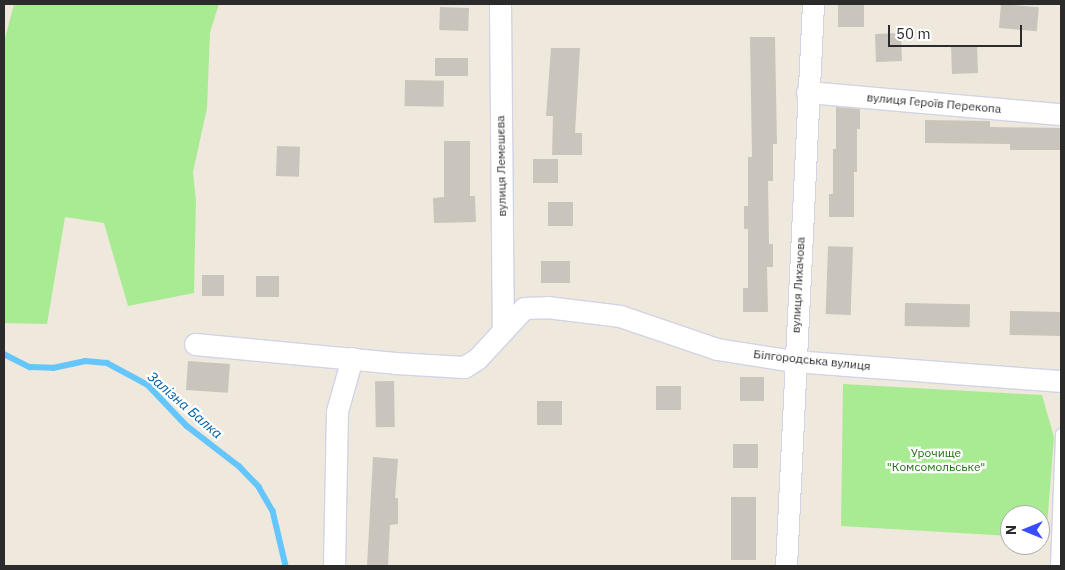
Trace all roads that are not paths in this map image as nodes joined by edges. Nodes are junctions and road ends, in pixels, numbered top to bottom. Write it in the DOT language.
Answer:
graph roads {
  1 [pos="500,4"];
  2 [pos="813,4"];
  3 [pos="808,92"];
  4 [pos="1061,114"];
  5 [pos="508,323"];
  6 [pos="195,344"];
  7 [pos="352,358"];
  8 [pos="794,361"];
  9 [pos="1061,381"];
  10 [pos="1061,434"];
  11 [pos="334,566"];
  12 [pos="786,566"];
  13 [pos="1056,566"];
  1 -- 5 [label="street, вулиця Лемешєва"];
  2 -- 3 [label="street, вулиця Лихачова"];
  3 -- 4 [label="street, вулиця Героїв Перекопа"];
  3 -- 8 [label="street, вулиця Лихачова"];
  5 -- 7 [label="street"];
  5 -- 8 [label="street, Білгородська вулиця"];
  6 -- 7 [label="street"];
  7 -- 11 [label="street"];
  8 -- 9 [label="street, Білгородська вулиця"];
  8 -- 12 [label="street, вулиця Лихачова"];
  10 -- 13 [label="lane"];
}
